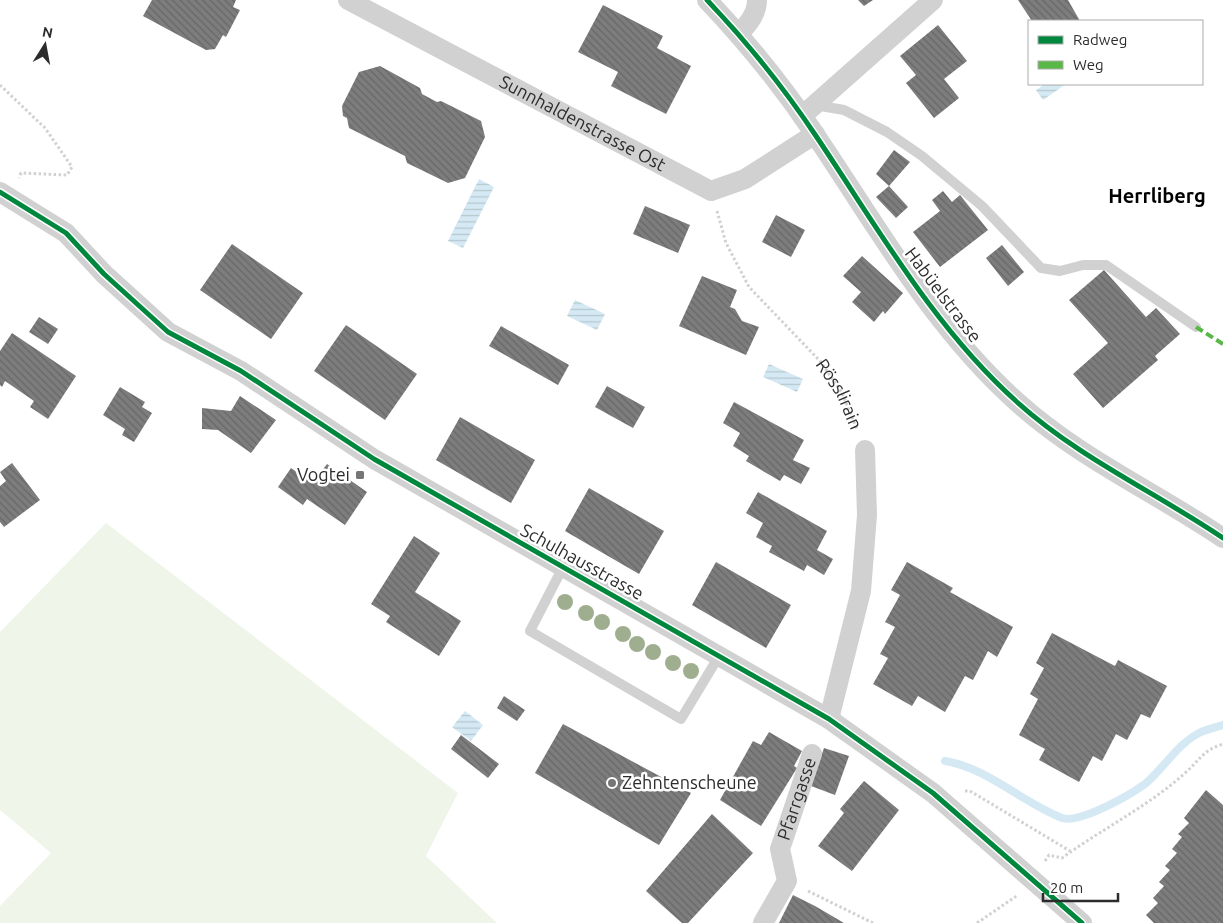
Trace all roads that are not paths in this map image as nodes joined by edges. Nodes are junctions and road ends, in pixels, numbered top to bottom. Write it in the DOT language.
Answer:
graph roads {
  1 [pos="348,0"];
  2 [pos="707,0"];
  3 [pos="757,0"];
  4 [pos="933,0"];
  5 [pos="739,34"];
  6 [pos="808,111"];
  7 [pos="815,134"];
  8 [pos="8,189"];
  9 [pos="1196,327"];
  10 [pos="865,450"];
  11 [pos="1223,538"];
  12 [pos="563,567"];
  13 [pos="719,656"];
  14 [pos="829,719"];
  15 [pos="812,754"];
  16 [pos="763,923"];
  17 [pos="1082,923"];
  1 -- 7 [label="street, Sunnhaldenstrasse Ost"];
  2 -- 5 [label="street, Habüelstrasse"];
  3 -- 5 [label="street"];
  4 -- 6 [label="street"];
  5 -- 6 [label="street, Habüelstrasse"];
  6 -- 7 [label="street, Habüelstrasse"];
  6 -- 9 [label="lane"];
  7 -- 11 [label="street, Habüelstrasse"];
  8 -- 12 [label="street, Schulhausstrasse"];
  10 -- 14 [label="street, Rösslirain"];
  12 -- 13 [label="street, Schulhausstrasse"];
  12 -- 13 [label="lane"];
  13 -- 14 [label="street, Schulhausstrasse"];
  14 -- 17 [label="street, Schulhausstrasse"];
  15 -- 16 [label="street, Pfarrgasse"];
}
